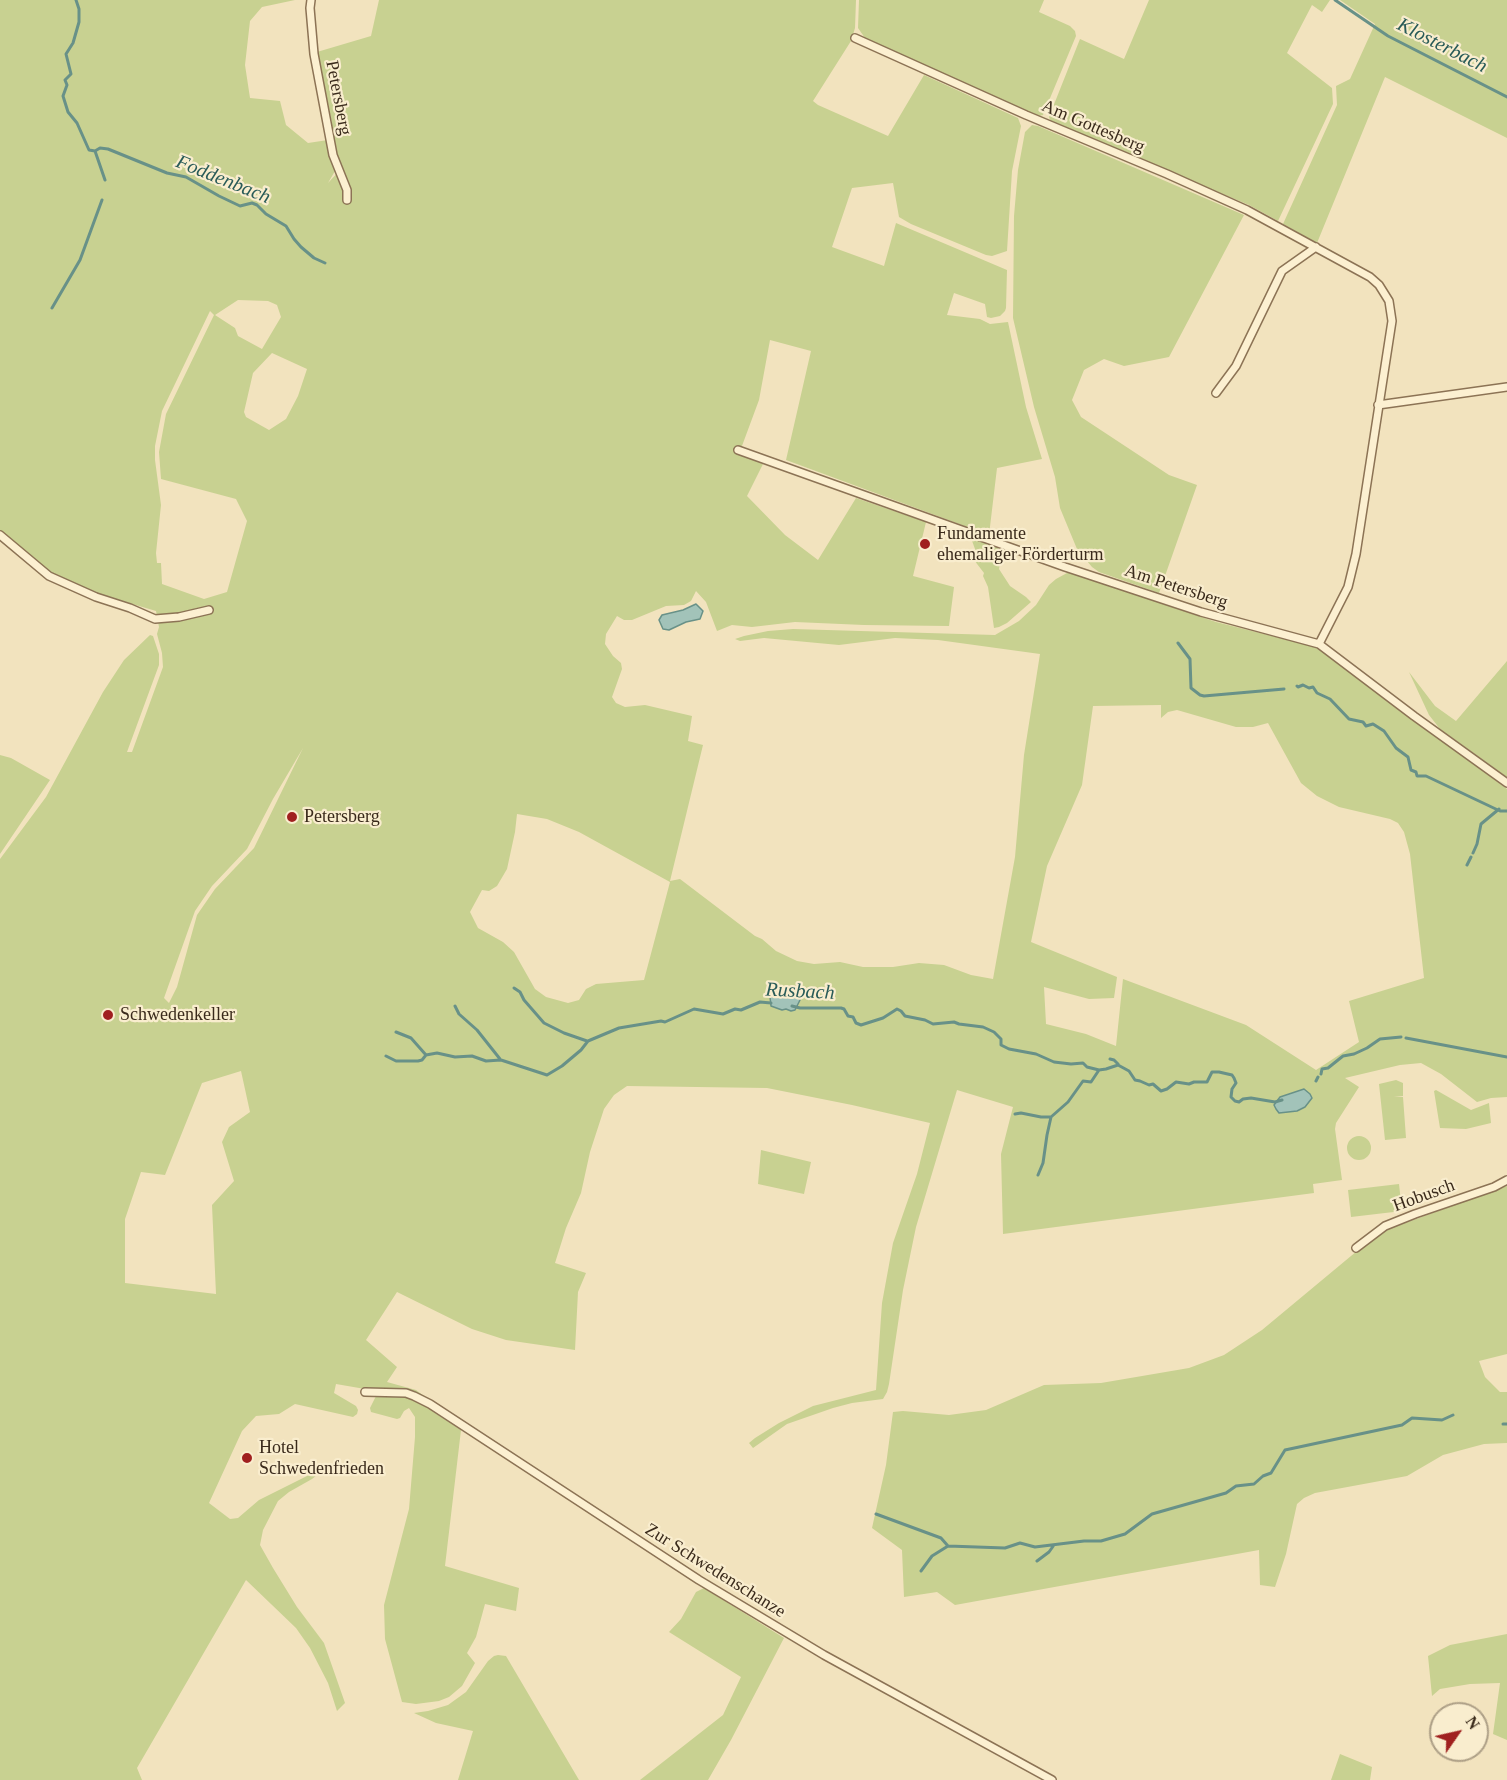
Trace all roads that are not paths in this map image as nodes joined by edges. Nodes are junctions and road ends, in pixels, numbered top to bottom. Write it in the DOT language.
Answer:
graph roads {
  1 [pos="312,0"];
  2 [pos="855,38"];
  3 [pos="347,200"];
  4 [pos="1316,247"];
  5 [pos="1507,387"];
  6 [pos="1216,393"];
  7 [pos="1378,405"];
  8 [pos="738,450"];
  9 [pos="0,535"];
  10 [pos="209,610"];
  11 [pos="1319,644"];
  12 [pos="1507,783"];
  13 [pos="1507,1180"];
  14 [pos="1356,1248"];
  15 [pos="365,1392"];
  16 [pos="1052,1780"];
  1 -- 3 [label="street, Petersberg"];
  2 -- 4 [label="street, Am Gottesberg"];
  4 -- 6 [label="street"];
  4 -- 7 [label="street, Am Gottesberg"];
  5 -- 7 [label="street"];
  7 -- 11 [label="street, Am Gottesberg"];
  8 -- 11 [label="street, Am Petersberg"];
  9 -- 10 [label="street"];
  11 -- 12 [label="street, Am Petersberg"];
  13 -- 14 [label="street, Hobusch"];
  15 -- 16 [label="street, Zur Schwedenschanze"];
}
